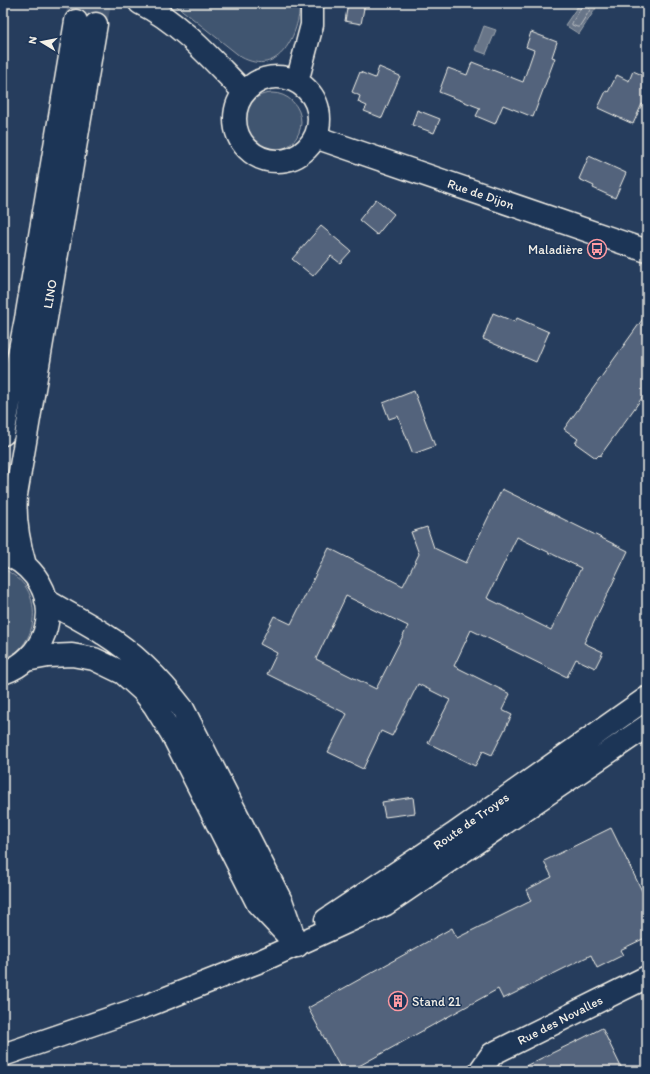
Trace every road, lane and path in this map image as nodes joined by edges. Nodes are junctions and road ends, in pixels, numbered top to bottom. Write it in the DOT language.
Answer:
graph roads {
  1 [pos="140,3"];
  2 [pos="312,3"];
  3 [pos="297,82"];
  4 [pos="244,92"];
  5 [pos="315,137"];
  6 [pos="647,251"];
  7 [pos="3,434"];
  8 [pos="3,554"];
  9 [pos="25,565"];
  10 [pos="46,600"];
  11 [pos="26,660"];
  12 [pos="4,674"];
  13 [pos="647,698"];
  14 [pos="647,726"];
  15 [pos="297,946"];
  16 [pos="647,977"];
  17 [pos="3,1055"];
  18 [pos="480,1071"];
  1 -- 4 [label="main road"];
  2 -- 3 [label="main road"];
  3 -- 4 [label="main road"];
  3 -- 5 [label="main road"];
  4 -- 5 [label="main road"];
  5 -- 6 [label="main road, Rue de Dijon"];
  7 -- 9 [label="main road, LINO"];
  8 -- 9 [label="main road, LINO"];
  9 -- 10 [label="main road, LINO"];
  10 -- 11 [label="main road, LINO"];
  10 -- 15 [label="main road"];
  11 -- 12 [label="main road, LINO"];
  11 -- 15 [label="main road"];
  13 -- 15 [label="main road, Route de Troyes"];
  14 -- 15 [label="main road"];
  15 -- 17 [label="main road"];
  16 -- 18 [label="main road, Rue des Novalles"];
}
